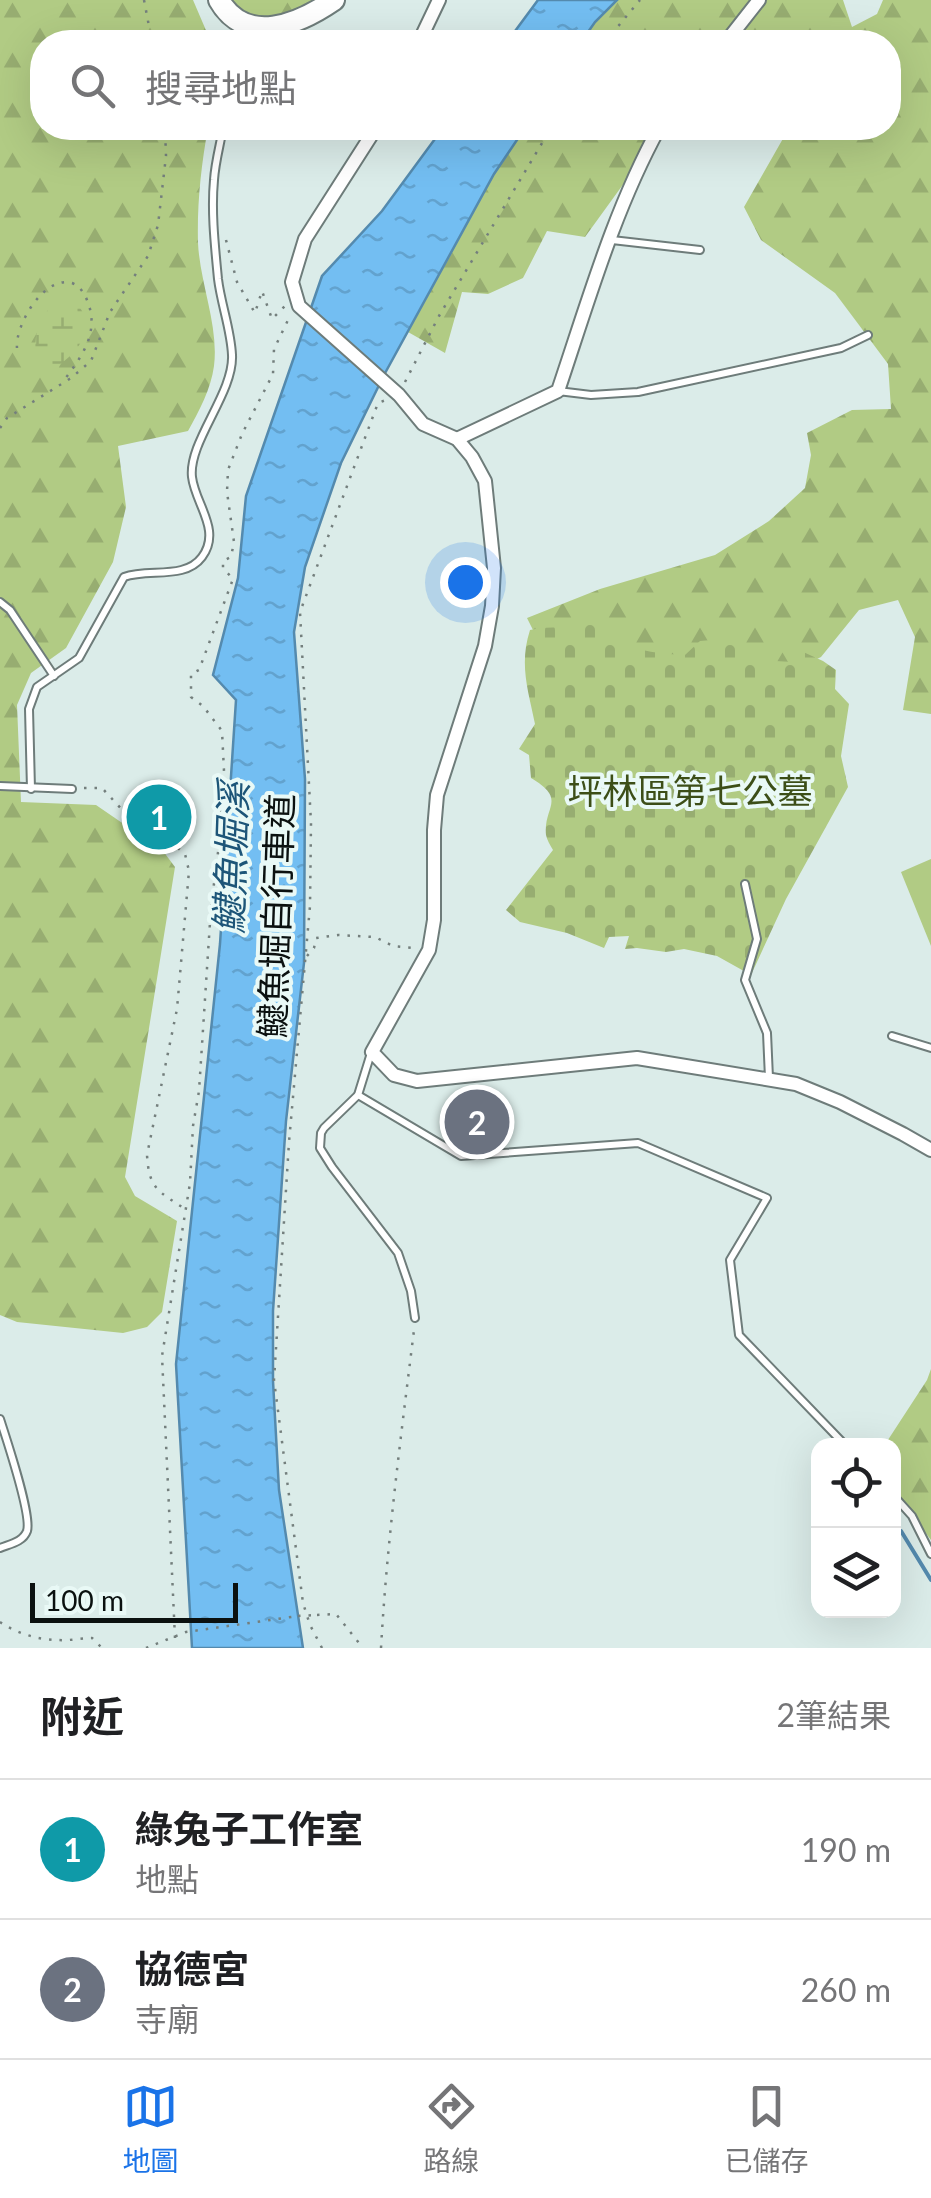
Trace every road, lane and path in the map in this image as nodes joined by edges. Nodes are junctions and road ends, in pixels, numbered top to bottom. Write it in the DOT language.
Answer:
graph roads {
  1 [pos="144,0"];
  2 [pos="219,0"];
  3 [pos="334,0"];
  4 [pos="439,0"];
  5 [pos="640,0"];
  6 [pos="760,0"];
  7 [pos="150,30"];
  8 [pos="238,30"];
  9 [pos="252,30"];
  10 [pos="425,30"];
  11 [pos="615,30"];
  12 [pos="736,30"];
  13 [pos="165,140"];
  14 [pos="221,140"];
  15 [pos="368,140"];
  16 [pos="544,140"];
  17 [pos="652,140"];
  18 [pos="223,230"];
  19 [pos="609,239"];
  20 [pos="700,250"];
  21 [pos="298,300"];
  22 [pos="868,335"];
  23 [pos="17,348"];
  24 [pos="61,384"];
  25 [pos="558,391"];
  26 [pos="399,395"];
  27 [pos="0,425"];
  28 [pos="457,439"];
  29 [pos="0,602"];
  30 [pos="54,676"];
  31 [pos="0,786"];
  32 [pos="72,788"];
  33 [pos="31,789"];
  34 [pos="746,884"];
  35 [pos="428,950"];
  36 [pos="306,958"];
  37 [pos="892,1036"];
  38 [pos="931,1048"];
  39 [pos="372,1052"];
  40 [pos="769,1080"];
  41 [pos="358,1095"];
  42 [pos="931,1150"];
  43 [pos="188,1211"];
  44 [pos="415,1318"];
  45 [pos="0,1419"];
  46 [pos="838,1438"];
  47 [pos="901,1504"];
  48 [pos="0,1548"];
  49 [pos="931,1554"];
  50 [pos="0,1622"];
  51 [pos="175,1638"];
  52 [pos="102,1648"];
  53 [pos="146,1648"];
  54 [pos="322,1648"];
  55 [pos="363,1648"];
  56 [pos="381,1648"];
  1 -- 7 [label="path"];
  2 -- 8 [label="main road"];
  3 -- 9 [label="main road"];
  4 -- 10 [label="street"];
  5 -- 11 [label="path"];
  6 -- 12 [label="street"];
  13 -- 24 [label="path"];
  14 -- 30 [label="lane"];
  15 -- 21 [label="street"];
  16 -- 26 [label="path, 𩻸魚堀自行車道"];
  17 -- 19 [label="street"];
  18 -- 21 [label="path"];
  19 -- 20 [label="lane"];
  19 -- 25 [label="street"];
  21 -- 26 [label="street"];
  21 -- 43 [label="path"];
  22 -- 25 [label="lane"];
  23 -- 24 [label="path"];
  24 -- 27 [label="path"];
  25 -- 28 [label="street"];
  26 -- 28 [label="street"];
  26 -- 36 [label="path, 𩻸魚堀自行車道"];
  28 -- 35 [label="street"];
  29 -- 30 [label="lane"];
  30 -- 33 [label="lane"];
  31 -- 33 [label="lane"];
  32 -- 33 [label="lane"];
  32 -- 43 [label="path"];
  34 -- 40 [label="lane"];
  35 -- 36 [label="path"];
  35 -- 39 [label="street"];
  36 -- 54 [label="path, 𩻸魚堀自行車道"];
  37 -- 38 [label="lane"];
  39 -- 40 [label="street"];
  39 -- 41 [label="lane"];
  40 -- 42 [label="street"];
  41 -- 44 [label="lane"];
  41 -- 46 [label="lane"];
  43 -- 51 [label="path"];
  44 -- 56 [label="path"];
  45 -- 48 [label="lane"];
  47 -- 49 [label="lane"];
  50 -- 52 [label="path"];
  51 -- 53 [label="path"];
  51 -- 55 [label="path, bridge"];
}
